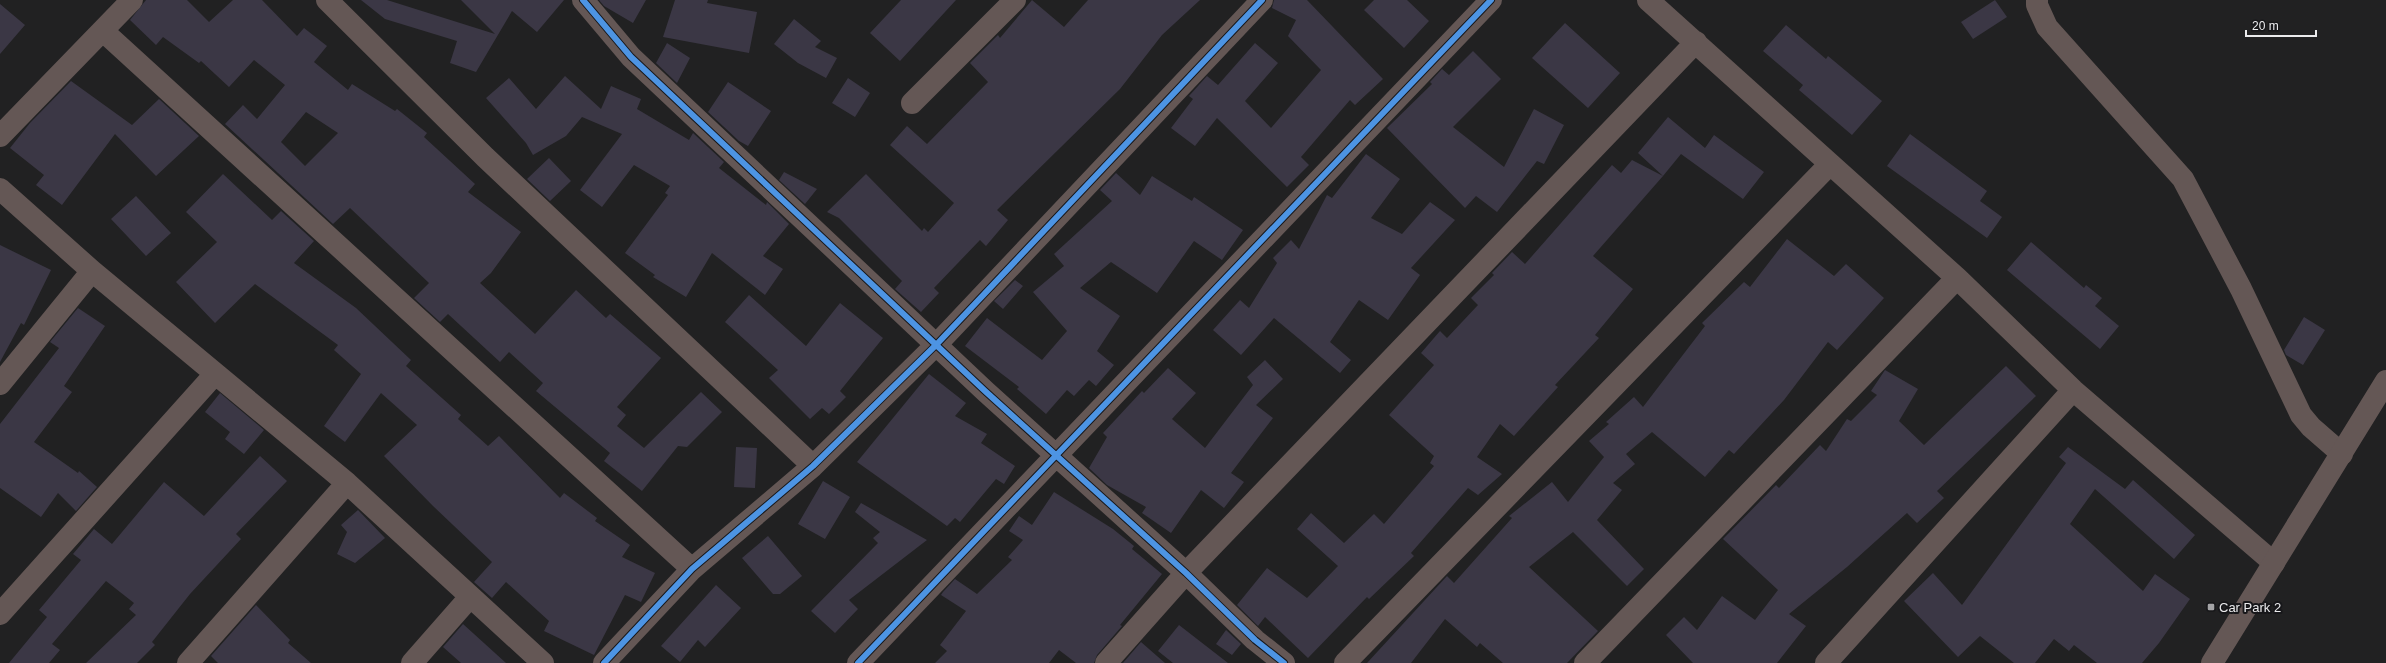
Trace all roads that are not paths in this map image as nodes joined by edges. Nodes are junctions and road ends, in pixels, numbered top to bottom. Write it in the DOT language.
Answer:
graph roads {
  1 [pos="132,0"];
  2 [pos="327,0"];
  3 [pos="582,0"];
  4 [pos="1015,0"];
  5 [pos="1262,0"];
  6 [pos="1491,0"];
  7 [pos="1648,0"];
  8 [pos="2037,0"];
  9 [pos="103,31"];
  10 [pos="1696,42"];
  11 [pos="912,103"];
  12 [pos="0,136"];
  13 [pos="1830,164"];
  14 [pos="0,189"];
  15 [pos="92,271"];
  16 [pos="1957,278"];
  17 [pos="937,344"];
  18 [pos="215,374"];
  19 [pos="2386,381"];
  20 [pos="0,384"];
  21 [pos="2073,390"];
  22 [pos="2342,454"];
  23 [pos="1057,456"];
  24 [pos="813,466"];
  25 [pos="347,483"];
  26 [pos="2274,563"];
  27 [pos="692,569"];
  28 [pos="1186,574"];
  29 [pos="470,597"];
  30 [pos="0,614"];
  31 [pos="188,663"];
  32 [pos="412,663"];
  33 [pos="543,663"];
  34 [pos="604,663"];
  35 [pos="858,663"];
  36 [pos="1106,663"];
  37 [pos="1284,663"];
  38 [pos="1345,663"];
  39 [pos="1585,663"];
  40 [pos="1826,663"];
  41 [pos="2212,663"];
  1 -- 9 [label="street"];
  2 -- 24 [label="street"];
  3 -- 17 [label="street"];
  4 -- 11 [label="street"];
  5 -- 17 [label="street"];
  6 -- 23 [label="street"];
  7 -- 10 [label="street"];
  8 -- 22 [label="street"];
  9 -- 12 [label="street"];
  9 -- 27 [label="street"];
  10 -- 13 [label="street"];
  10 -- 28 [label="street"];
  13 -- 16 [label="street"];
  13 -- 38 [label="street"];
  14 -- 15 [label="street"];
  15 -- 18 [label="street"];
  15 -- 20 [label="street"];
  16 -- 21 [label="street"];
  16 -- 39 [label="street"];
  17 -- 23 [label="street"];
  17 -- 24 [label="street"];
  18 -- 25 [label="street"];
  18 -- 30 [label="street"];
  19 -- 22 [label="street"];
  21 -- 26 [label="street"];
  21 -- 40 [label="street"];
  22 -- 26 [label="street"];
  23 -- 28 [label="street"];
  23 -- 35 [label="street"];
  24 -- 27 [label="street"];
  25 -- 29 [label="street"];
  25 -- 31 [label="street"];
  26 -- 41 [label="street"];
  27 -- 34 [label="street"];
  28 -- 36 [label="street"];
  28 -- 37 [label="street"];
  29 -- 32 [label="street"];
  29 -- 33 [label="street"];
}
